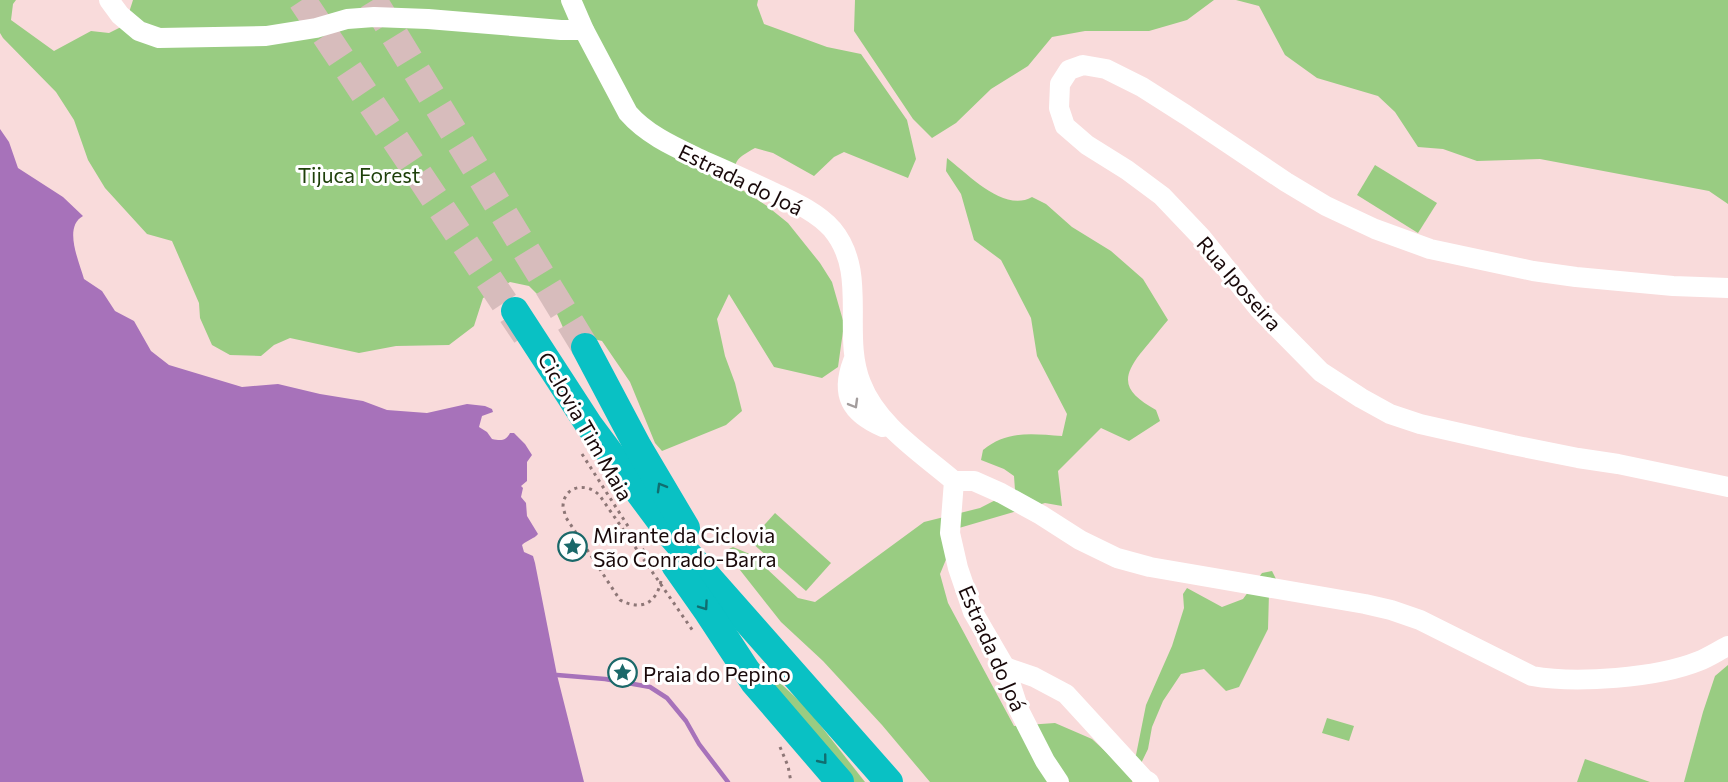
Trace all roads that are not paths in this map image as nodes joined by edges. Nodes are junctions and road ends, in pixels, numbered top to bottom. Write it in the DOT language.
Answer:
graph roads {
  1 [pos="109,0"];
  2 [pos="571,0"];
  3 [pos="584,30"];
  4 [pos="1728,288"];
  5 [pos="515,311"];
  6 [pos="585,347"];
  7 [pos="954,481"];
  8 [pos="1728,487"];
  9 [pos="647,524"];
  10 [pos="1728,646"];
  11 [pos="779,656"];
  12 [pos="1005,667"];
  13 [pos="840,782"];
  14 [pos="889,782"];
  15 [pos="1059,782"];
  16 [pos="1149,782"];
  1 -- 3 [label="street"];
  2 -- 3 [label="street, Estrada do Joá"];
  3 -- 7 [label="street, Estrada do Joá"];
  4 -- 8 [label="street, Rua Iposeira"];
  5 -- 11 [label="highway"];
  11 -- 6 [label="highway, one-way"];
  7 -- 10 [label="street"];
  7 -- 12 [label="street, Estrada do Joá"];
  9 -- 13 [label="highway, one-way"];
  11 -- 14 [label="highway"];
  12 -- 15 [label="street, Estrada do Joá"];
  12 -- 16 [label="street"];
}
